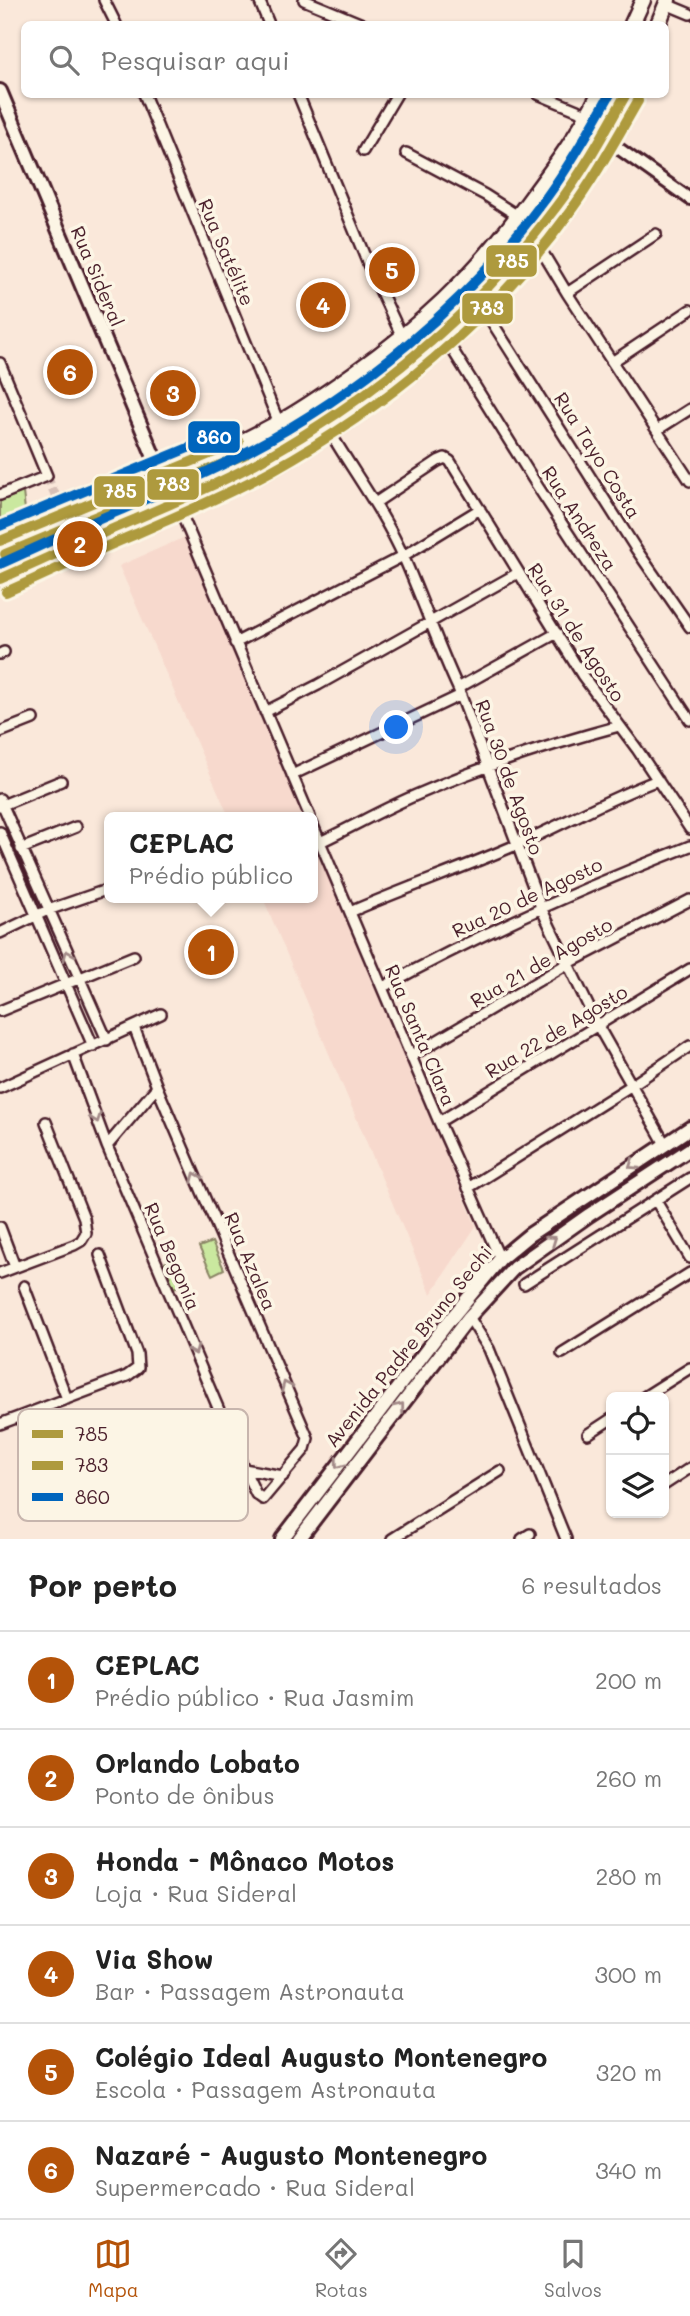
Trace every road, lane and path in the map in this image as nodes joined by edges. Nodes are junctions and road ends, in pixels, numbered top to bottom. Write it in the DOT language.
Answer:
graph roads {
  1 [pos="104,0"];
  2 [pos="259,0"];
  3 [pos="304,0"];
  4 [pos="643,0"];
  5 [pos="667,2"];
  6 [pos="690,14"];
  7 [pos="114,21"];
  8 [pos="268,21"];
  9 [pos="355,21"];
  10 [pos="633,21"];
  11 [pos="659,21"];
  12 [pos="0,92"];
  13 [pos="146,98"];
  14 [pos="300,98"];
  15 [pos="395,98"];
  16 [pos="548,98"];
  17 [pos="597,98"];
  18 [pos="624,98"];
  19 [pos="589,115"];
  20 [pos="601,136"];
  21 [pos="363,151"];
  22 [pos="406,153"];
  23 [pos="690,199"];
  24 [pos="518,216"];
  25 [pos="656,234"];
  26 [pos="534,238"];
  27 [pos="567,293"];
  28 [pos="478,300"];
  29 [pos="690,310"];
  30 [pos="442,333"];
  31 [pos="402,337"];
  32 [pos="612,362"];
  33 [pos="0,363"];
  34 [pos="690,409"];
  35 [pos="324,422"];
  36 [pos="279,423"];
  37 [pos="657,430"];
  38 [pos="162,476"];
  39 [pos="690,481"];
  40 [pos="0,495"];
  41 [pos="104,500"];
  42 [pos="176,501"];
  43 [pos="374,503"];
  44 [pos="480,509"];
  45 [pos="116,527"];
  46 [pos="0,541"];
  47 [pos="403,556"];
  48 [pos="518,573"];
  49 [pos="0,579"];
  50 [pos="429,622"];
  51 [pos="690,627"];
  52 [pos="557,633"];
  53 [pos="236,643"];
  54 [pos="460,691"];
  55 [pos="265,712"];
  56 [pos="33,719"];
  57 [pos="690,720"];
  58 [pos="619,726"];
  59 [pos="0,732"];
  60 [pos="487,767"];
  61 [pos="292,775"];
  62 [pos="658,780"];
  63 [pos="61,781"];
  64 [pos="1,804"];
  65 [pos="308,812"];
  66 [pos="76,827"];
  67 [pos="690,829"];
  68 [pos="0,832"];
  69 [pos="318,837"];
  70 [pos="320,842"];
  71 [pos="516,845"];
  72 [pos="690,846"];
  73 [pos="21,849"];
  74 [pos="5,856"];
  75 [pos="104,891"];
  76 [pos="690,900"];
  77 [pos="542,909"];
  78 [pos="48,910"];
  79 [pos="350,912"];
  80 [pos="36,915"];
  81 [pos="0,933"];
  82 [pos="134,956"];
  83 [pos="567,964"];
  84 [pos="690,969"];
  85 [pos="79,980"];
  86 [pos="66,985"];
  87 [pos="383,987"];
  88 [pos="0,1011"];
  89 [pos="161,1014"];
  90 [pos="598,1026"];
  91 [pos="134,1027"];
  92 [pos="107,1040"];
  93 [pos="93,1045"];
  94 [pos="690,1046"];
  95 [pos="73,1054"];
  96 [pos="411,1056"];
  97 [pos="632,1085"];
  98 [pos="0,1087"];
  99 [pos="157,1087"];
  100 [pos="46,1122"];
  101 [pos="439,1122"];
  102 [pos="690,1128"];
  103 [pos="665,1144"];
  104 [pos="107,1146"];
  105 [pos="690,1149"];
  106 [pos="690,1178"];
  107 [pos="468,1188"];
  108 [pos="656,1201"];
  109 [pos="0,1227"];
  110 [pos="100,1255"];
  111 [pos="690,1258"];
  112 [pos="500,1259"];
  113 [pos="15,1268"];
  114 [pos="0,1273"];
  115 [pos="690,1273"];
  116 [pos="524,1284"];
  117 [pos="24,1286"];
  118 [pos="470,1317"];
  119 [pos="562,1353"];
  120 [pos="690,1368"];
  121 [pos="652,1392"];
  122 [pos="66,1399"];
  123 [pos="40,1409"];
  124 [pos="219,1409"];
  125 [pos="18,1417"];
  126 [pos="606,1422"];
  127 [pos="0,1424"];
  128 [pos="588,1434"];
  129 [pos="690,1468"];
  130 [pos="248,1470"];
  131 [pos="500,1471"];
  132 [pos="283,1476"];
  133 [pos="248,1477"];
  134 [pos="669,1482"];
  135 [pos="265,1498"];
  136 [pos="304,1537"];
  137 [pos="282,1539"];
  138 [pos="392,1539"];
  139 [pos="566,1539"];
  1 -- 7 [label="street"];
  2 -- 8 [label="street"];
  3 -- 9 [label="street"];
  4 -- 10 [label="main road"];
  5 -- 6 [label="street"];
  5 -- 11 [label="main road"];
  12 -- 38 [label="main road, Rua Sideral"];
  13 -- 36 [label="street, Rua Satélite"];
  14 -- 31 [label="street"];
  15 -- 21 [label="street"];
  16 -- 19 [label="street"];
  17 -- 19 [label="main road"];
  18 -- 20 [label="main road"];
  19 -- 24 [label="main road"];
  20 -- 23 [label="street"];
  20 -- 26 [label="main road"];
  22 -- 24 [label="street"];
  24 -- 31 [label="main road"];
  25 -- 27 [label="street"];
  26 -- 27 [label="street"];
  26 -- 28 [label="main road"];
  27 -- 32 [label="street"];
  28 -- 30 [label="main road"];
  28 -- 51 [label="street, Rua Tayo Costa"];
  29 -- 32 [label="street"];
  30 -- 35 [label="main road"];
  30 -- 57 [label="street, Rua Andreza"];
  31 -- 36 [label="main road"];
  32 -- 37 [label="street"];
  33 -- 40 [label="street"];
  34 -- 37 [label="street"];
  35 -- 42 [label="main road"];
  35 -- 43 [label="street, Rua 30 de Agosto"];
  36 -- 38 [label="main road"];
  37 -- 39 [label="street"];
  38 -- 41 [label="main road"];
  41 -- 45 [label="main road"];
  41 -- 46 [label="main road"];
  42 -- 45 [label="main road"];
  42 -- 53 [label="street"];
  43 -- 44 [label="street, Rua 31 de Agosto"];
  43 -- 47 [label="street, Rua 30 de Agosto"];
  44 -- 47 [label="street"];
  44 -- 48 [label="street, Rua 31 de Agosto"];
  45 -- 49 [label="main road"];
  47 -- 50 [label="street, Rua 30 de Agosto"];
  47 -- 53 [label="street"];
  48 -- 50 [label="street"];
  48 -- 52 [label="street, Rua 31 de Agosto"];
  50 -- 54 [label="street, Rua 30 de Agosto"];
  50 -- 55 [label="street"];
  52 -- 54 [label="street"];
  52 -- 58 [label="street, Rua 31 de Agosto"];
  53 -- 55 [label="street"];
  54 -- 60 [label="street, Rua 30 de Agosto"];
  54 -- 61 [label="street"];
  55 -- 61 [label="street"];
  56 -- 59 [label="street"];
  58 -- 60 [label="street"];
  58 -- 62 [label="street, Rua 31 de Agosto"];
  60 -- 70 [label="street"];
  60 -- 71 [label="street, Rua 30 de Agosto"];
  61 -- 65 [label="street"];
  62 -- 67 [label="street, Rua 31 de Agosto"];
  62 -- 71 [label="street"];
  63 -- 64 [label="street"];
  64 -- 73 [label="street"];
  66 -- 73 [label="street"];
  68 -- 74 [label="street"];
  69 -- 70 [label="street, Rua Santa Clara"];
  70 -- 79 [label="street, Rua Santa Clara"];
  71 -- 77 [label="street, Rua 30 de Agosto"];
  71 -- 79 [label="street"];
  72 -- 77 [label="street, Rua 20 de Agosto"];
  73 -- 78 [label="street"];
  74 -- 80 [label="street"];
  75 -- 78 [label="street"];
  76 -- 83 [label="street, Rua 21 de Agosto"];
  77 -- 83 [label="street, Rua 30 de Agosto"];
  77 -- 87 [label="street, Rua 20 de Agosto"];
  78 -- 80 [label="street"];
  85 -- 78 [label="street, one-way"];
  79 -- 87 [label="street, Rua Santa Clara"];
  80 -- 81 [label="street"];
  80 -- 86 [label="street"];
  82 -- 85 [label="street"];
  83 -- 90 [label="street, Rua 30 de Agosto"];
  83 -- 96 [label="street, Rua 21 de Agosto"];
  84 -- 90 [label="street, Rua 22 de Agosto"];
  85 -- 86 [label="street"];
  85 -- 92 [label="street"];
  86 -- 88 [label="street"];
  86 -- 93 [label="street"];
  87 -- 96 [label="street, Rua Santa Clara"];
  89 -- 91 [label="street"];
  90 -- 97 [label="street, Rua 30 de Agosto"];
  90 -- 101 [label="street, Rua 22 de Agosto"];
  91 -- 92 [label="street"];
  91 -- 99 [label="street, Rua Azalea"];
  92 -- 93 [label="street"];
  93 -- 95 [label="street"];
  94 -- 97 [label="street"];
  95 -- 98 [label="street"];
  95 -- 104 [label="street, Rua Begonia, one-way"];
  96 -- 101 [label="street, Rua Santa Clara"];
  97 -- 103 [label="street, Rua 30 de Agosto"];
  97 -- 107 [label="street"];
  99 -- 104 [label="street"];
  132 -- 99 [label="street, Rua Azalea, one-way"];
  100 -- 113 [label="street"];
  101 -- 107 [label="street, Rua Santa Clara"];
  102 -- 103 [label="main road, Avenida Padre Bruno Sechi"];
  103 -- 112 [label="main road, Avenida Padre Bruno Sechi, one-way"];
  104 -- 124 [label="street, Rua Begonia, one-way"];
  118 -- 105 [label="main road, Avenida Padre Bruno Sechi, one-way"];
  106 -- 108 [label="street"];
  107 -- 112 [label="street, Rua Santa Clara"];
  108 -- 111 [label="street"];
  108 -- 116 [label="street"];
  109 -- 113 [label="street"];
  110 -- 122 [label="street"];
  112 -- 137 [label="main road, Avenida Padre Bruno Sechi, one-way"];
  113 -- 114 [label="street"];
  115 -- 119 [label="street"];
  117 -- 122 [label="street"];
  136 -- 118 [label="main road, Avenida Padre Bruno Sechi, one-way"];
  118 -- 139 [label="street"];
  120 -- 121 [label="street"];
  122 -- 123 [label="street"];
  125 -- 127 [label="street"];
  126 -- 128 [label="street"];
  129 -- 134 [label="street"];
  130 -- 132 [label="street"];
  131 -- 138 [label="street"];
  132 -- 135 [label="street, Rua Azalea"];
  133 -- 135 [label="street, Rua Begonia"];
}
